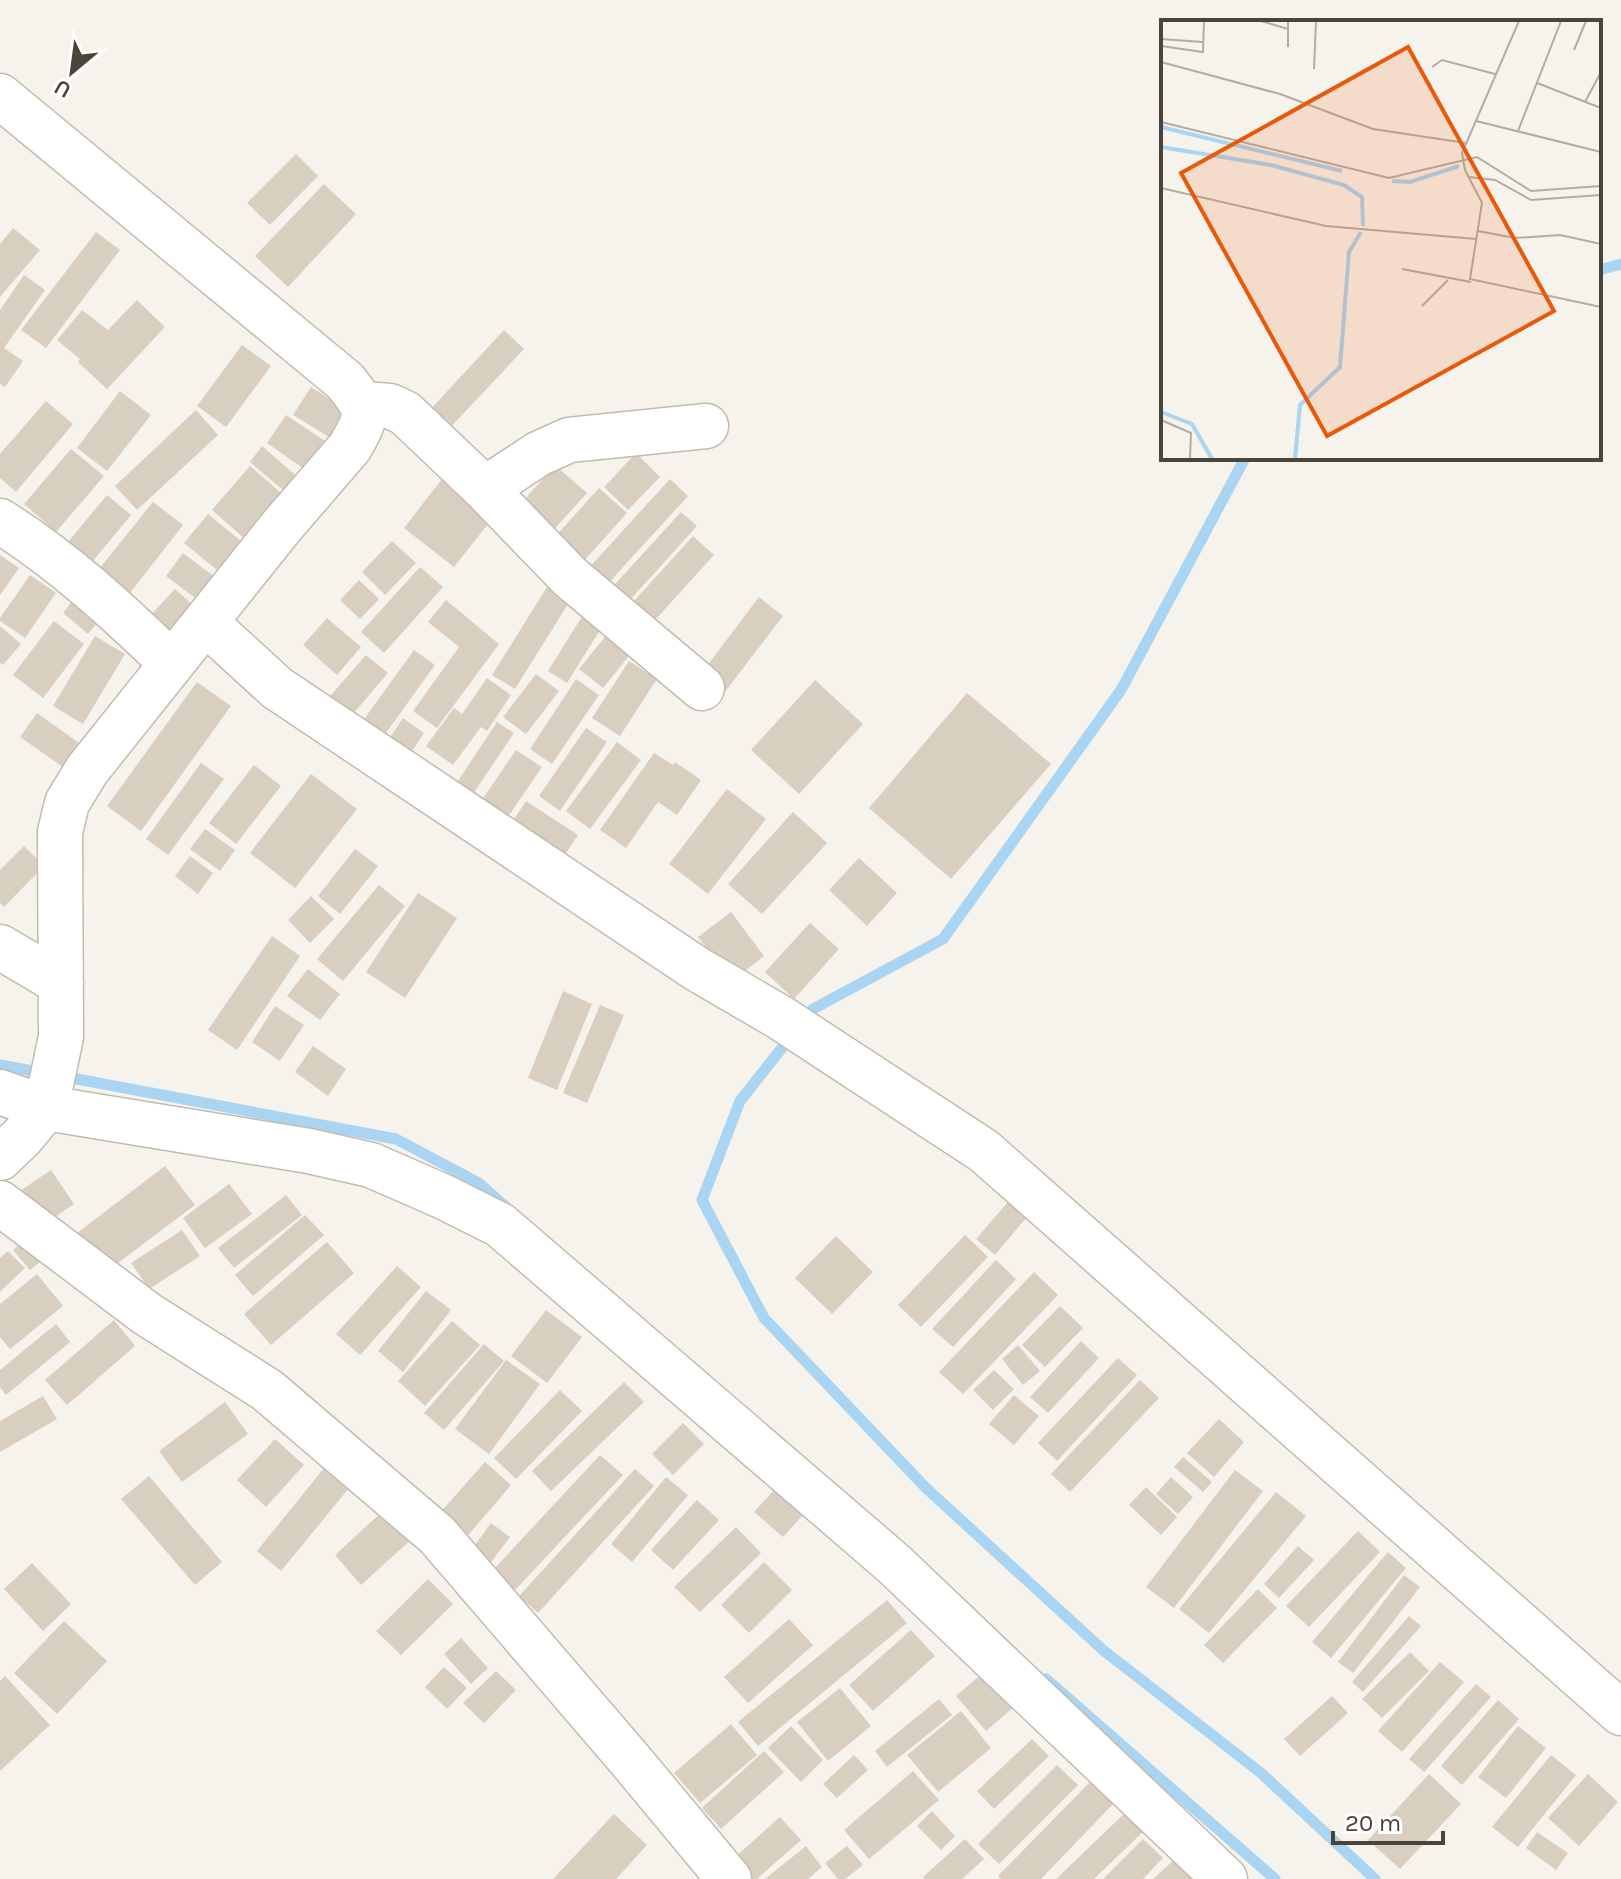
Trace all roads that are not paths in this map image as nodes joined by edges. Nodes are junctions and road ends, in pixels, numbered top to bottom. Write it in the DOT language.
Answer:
graph roads {
  1 [pos="0,96"];
  2 [pos="364,404"];
  3 [pos="706,426"];
  4 [pos="485,489"];
  5 [pos="0,521"];
  6 [pos="206,623"];
  7 [pos="171,663"];
  8 [pos="702,688"];
  9 [pos="0,947"];
  10 [pos="61,983"];
  11 [pos="0,1092"];
  12 [pos="48,1101"];
  13 [pos="0,1158"];
  14 [pos="0,1203"];
  15 [pos="1621,1713"];
  16 [pos="729,1879"];
  17 [pos="1225,1879"];
  1 -- 2 [label="street"];
  2 -- 4 [label="street"];
  2 -- 6 [label="street"];
  3 -- 4 [label="street"];
  4 -- 8 [label="street"];
  5 -- 7 [label="street"];
  6 -- 7 [label="street"];
  6 -- 15 [label="street"];
  7 -- 10 [label="street"];
  9 -- 10 [label="street"];
  10 -- 12 [label="street"];
  11 -- 12 [label="street"];
  12 -- 13 [label="street"];
  12 -- 17 [label="street"];
  14 -- 16 [label="street"];
}
